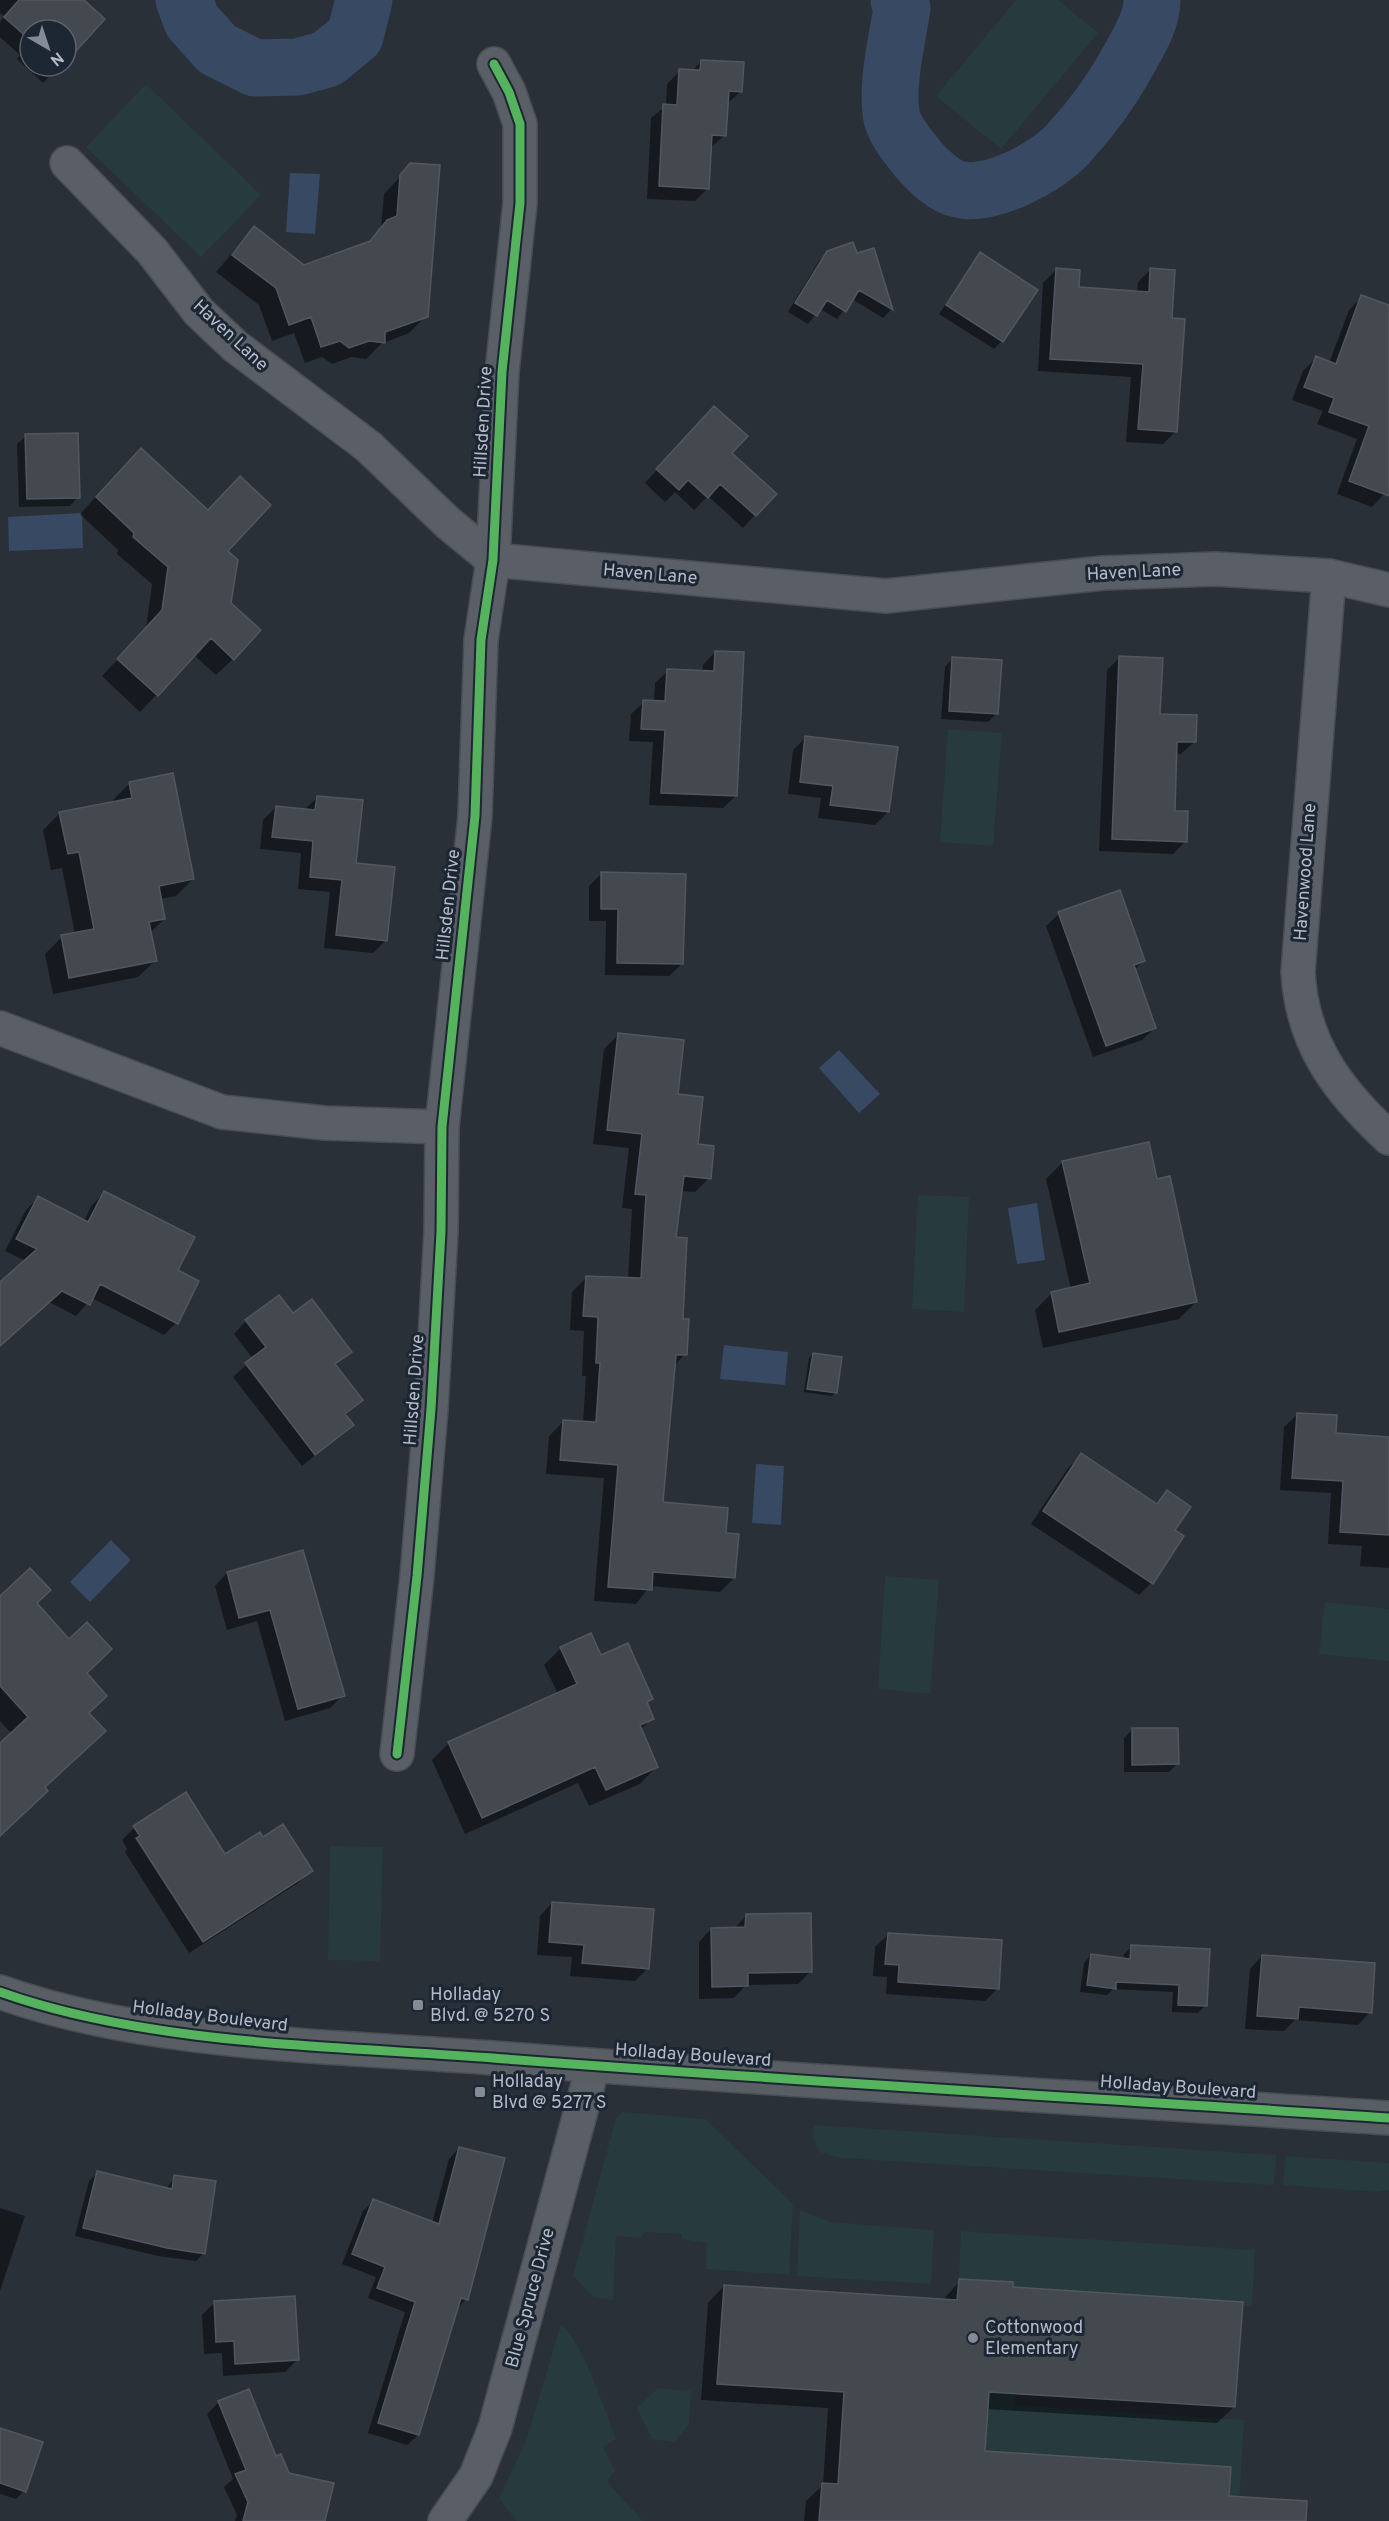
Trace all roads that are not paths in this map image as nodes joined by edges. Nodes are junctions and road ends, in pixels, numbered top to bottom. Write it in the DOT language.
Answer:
graph roads {
  1 [pos="494,64"];
  2 [pos="67,163"];
  3 [pos="493,560"];
  4 [pos="1329,576"];
  5 [pos="1389,590"];
  6 [pos="0,1028"];
  7 [pos="442,1127"];
  8 [pos="1389,1138"];
  9 [pos="397,1754"];
  10 [pos="0,1992"];
  11 [pos="593,2066"];
  12 [pos="1389,2118"];
  13 [pos="445,2521"];
  1 -- 3 [label="street, Hillsden Drive"];
  2 -- 3 [label="street, Haven Lane"];
  3 -- 4 [label="street, Haven Lane"];
  3 -- 7 [label="street, Hillsden Drive"];
  4 -- 5 [label="street, Haven Lane"];
  4 -- 8 [label="street, Havenwood Lane"];
  6 -- 7 [label="street"];
  7 -- 9 [label="street, Hillsden Drive"];
  10 -- 11 [label="main road, Holladay Boulevard"];
  11 -- 12 [label="main road, Holladay Boulevard"];
  11 -- 13 [label="street, Blue Spruce Drive"];
}
